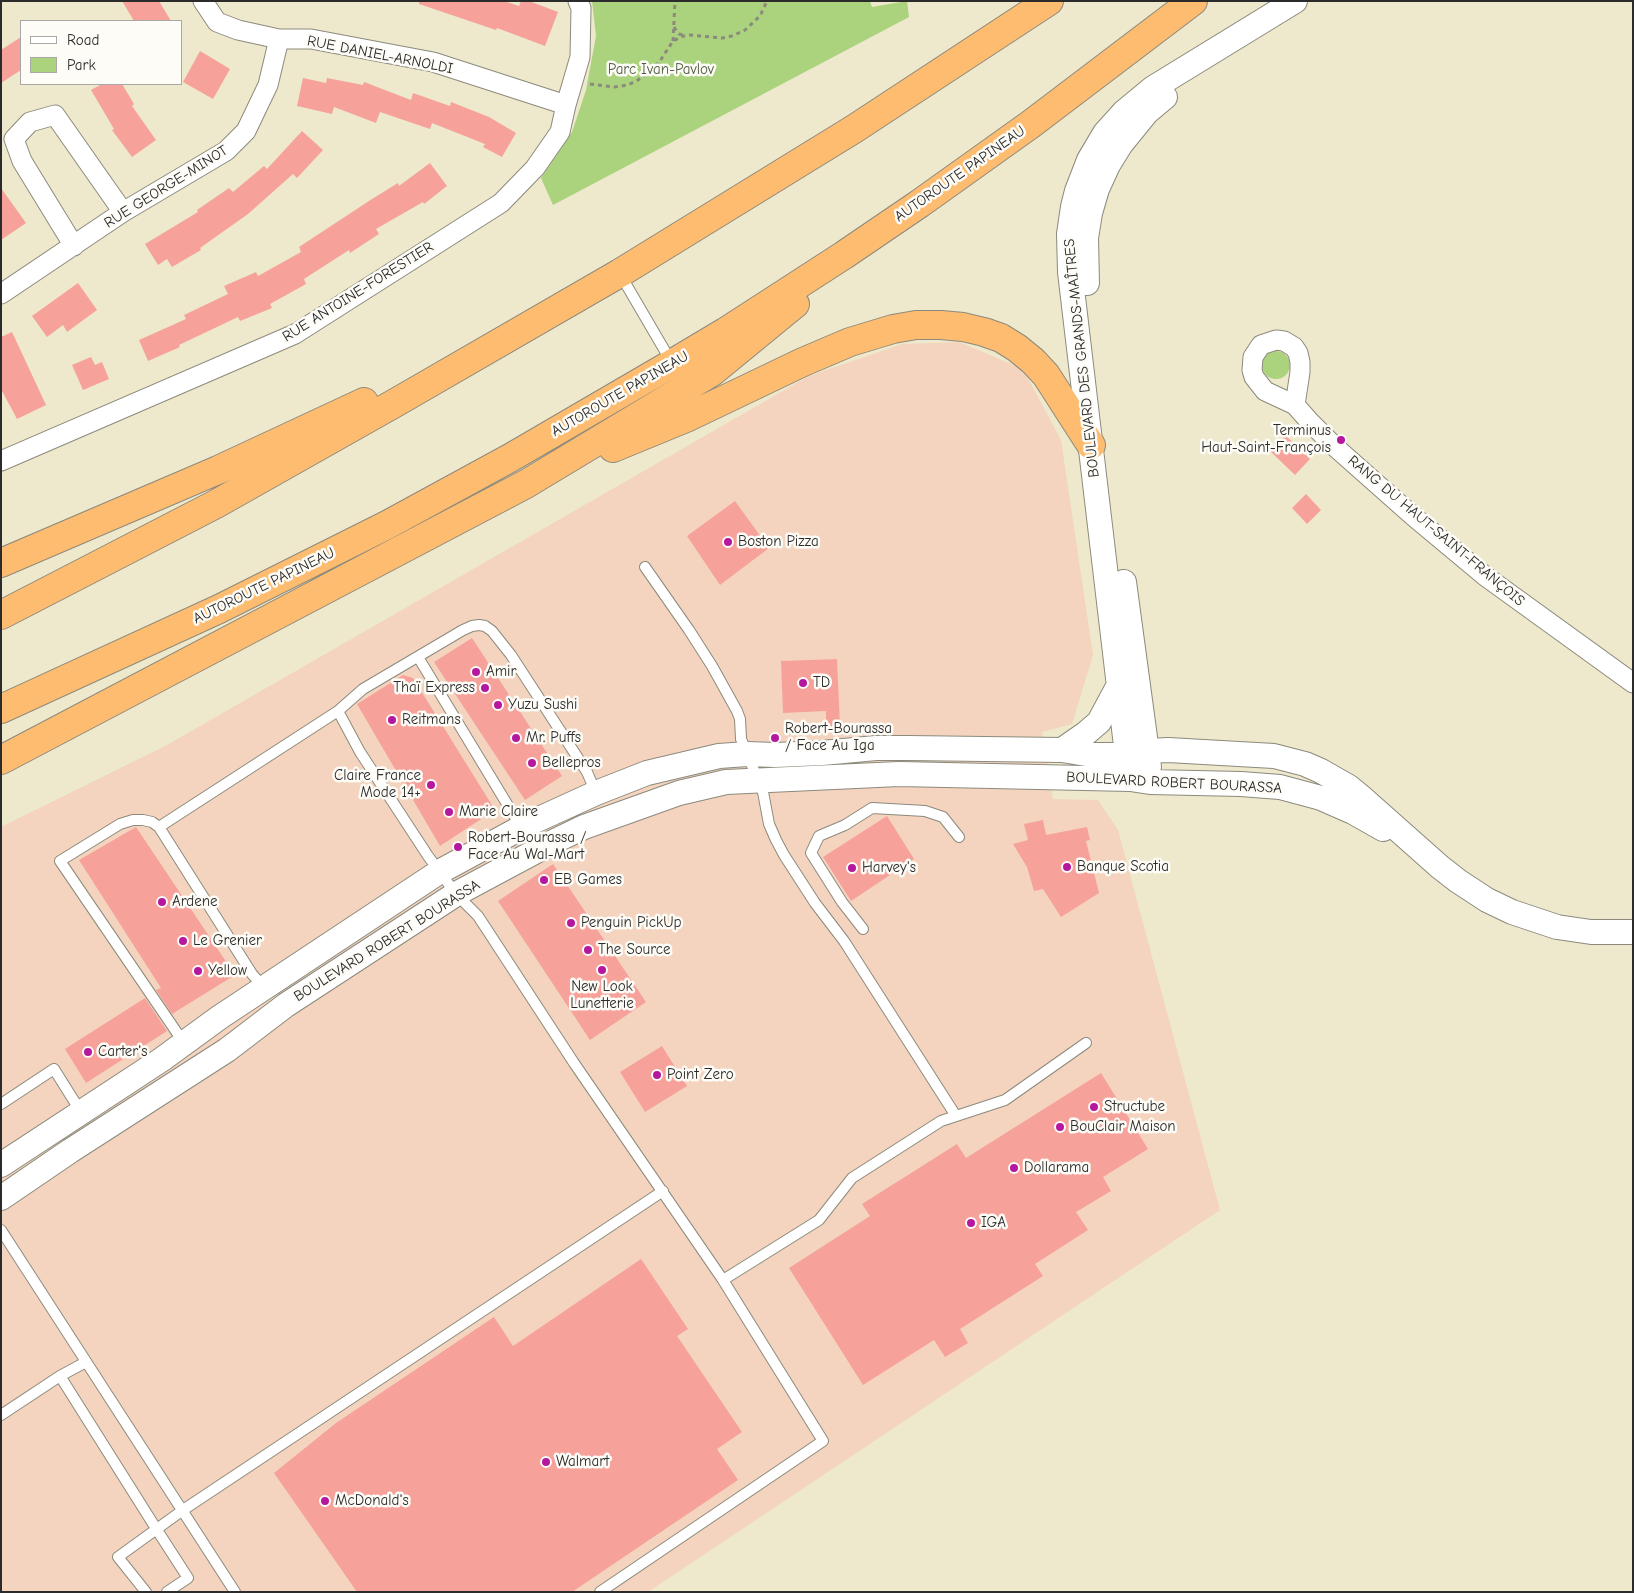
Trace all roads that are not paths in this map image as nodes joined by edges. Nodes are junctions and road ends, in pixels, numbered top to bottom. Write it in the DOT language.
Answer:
graph roads {
  1 [pos="203,1"];
  2 [pos="578,1"];
  3 [pos="1049,1"];
  4 [pos="1193,1"];
  5 [pos="1295,1"];
  6 [pos="1259,24"];
  7 [pos="279,39"];
  8 [pos="566,105"];
  9 [pos="918,204"];
  10 [pos="123,212"];
  11 [pos="74,246"];
  12 [pos="620,273"];
  13 [pos="1,294"];
  14 [pos="552,312"];
  15 [pos="673,363"];
  16 [pos="1296,405"];
  17 [pos="1091,445"];
  18 [pos="1,461"];
  19 [pos="526,484"];
  20 [pos="1,563"];
  21 [pos="645,567"];
  22 [pos="1,614"];
  23 [pos="418,657"];
  24 [pos="1633,683"];
  25 [pos="1120,684"];
  26 [pos="1,709"];
  27 [pos="338,711"];
  28 [pos="1062,750"];
  29 [pos="1137,753"];
  30 [pos="747,754"];
  31 [pos="1,760"];
  32 [pos="1140,780"];
  33 [pos="759,781"];
  34 [pos="596,793"];
  35 [pos="159,827"];
  36 [pos="521,827"];
  37 [pos="959,837"];
  38 [pos="1421,851"];
  39 [pos="439,872"];
  40 [pos="456,894"];
  41 [pos="863,930"];
  42 [pos="1633,932"];
  43 [pos="264,988"];
  44 [pos="184,1043"];
  45 [pos="1086,1043"];
  46 [pos="1,1104"];
  47 [pos="82,1112"];
  48 [pos="956,1116"];
  49 [pos="1,1165"];
  50 [pos="663,1191"];
  51 [pos="1,1198"];
  52 [pos="1,1230"];
  53 [pos="723,1280"];
  54 [pos="86,1362"];
  55 [pos="60,1376"];
  56 [pos="1,1415"];
  57 [pos="183,1510"];
  58 [pos="157,1530"];
  59 [pos="146,1592"];
  60 [pos="167,1592"];
  61 [pos="236,1592"];
  62 [pos="600,1592"];
  1 -- 7 [label="street, RUE DANIEL-ARNOLDI"];
  2 -- 8 [label="street, RUE ANTOINE-FORESTIER"];
  3 -- 12 [label="highway"];
  4 -- 9 [label="highway, AUTOROUTE PAPINEAU"];
  5 -- 6 [label="street, BOULEVARD DES GRANDS-MAÎTRES"];
  6 -- 17 [label="street, BOULEVARD DES GRANDS-MAÎTRES"];
  6 -- 29 [label="street, BOULEVARD DES GRANDS-MAÎTRES"];
  7 -- 8 [label="street, RUE DANIEL-ARNOLDI"];
  7 -- 10 [label="street, RUE GEORGE-MINOT"];
  8 -- 18 [label="street, RUE ANTOINE-FORESTIER"];
  9 -- 15 [label="highway, AUTOROUTE PAPINEAU"];
  9 -- 19 [label="highway"];
  10 -- 11 [label="street, RUE GEORGE-MINOT"];
  10 -- 11 [label="street"];
  11 -- 13 [label="street, RUE GEORGE-MINOT"];
  12 -- 14 [label="highway"];
  12 -- 15 [label="lane"];
  14 -- 20 [label="highway"];
  14 -- 22 [label="highway"];
  15 -- 26 [label="highway, AUTOROUTE PAPINEAU"];
  16 -- 24 [label="street, RANG DU HAUT-SAINT-FRANÇOIS"];
  17 -- 19 [label="highway"];
  17 -- 25 [label="street, BOULEVARD DES GRANDS-MAÎTRES"];
  19 -- 31 [label="highway"];
  21 -- 30 [label="lane"];
  23 -- 27 [label="lane"];
  23 -- 34 [label="lane"];
  23 -- 36 [label="lane"];
  25 -- 28 [label="street"];
  25 -- 29 [label="street, BOULEVARD DES GRANDS-MAÎTRES"];
  27 -- 35 [label="lane"];
  27 -- 39 [label="lane"];
  28 -- 29 [label="street, BOULEVARD ROBERT BOURASSA"];
  28 -- 30 [label="street, BOULEVARD ROBERT BOURASSA"];
  29 -- 32 [label="street, BOULEVARD DES GRANDS-MAÎTRES"];
  29 -- 38 [label="street, BOULEVARD ROBERT BOURASSA"];
  30 -- 33 [label="lane"];
  30 -- 34 [label="street, BOULEVARD ROBERT BOURASSA"];
  32 -- 33 [label="street, BOULEVARD ROBERT BOURASSA"];
  32 -- 38 [label="street, BOULEVARD ROBERT BOURASSA"];
  33 -- 40 [label="street, BOULEVARD ROBERT BOURASSA"];
  33 -- 48 [label="lane"];
  34 -- 36 [label="street, BOULEVARD ROBERT BOURASSA"];
  35 -- 43 [label="lane"];
  35 -- 44 [label="lane"];
  36 -- 39 [label="street, BOULEVARD ROBERT BOURASSA"];
  37 -- 41 [label="lane"];
  38 -- 42 [label="street"];
  39 -- 40 [label="lane"];
  39 -- 43 [label="street, BOULEVARD ROBERT BOURASSA"];
  40 -- 50 [label="lane"];
  40 -- 51 [label="street, BOULEVARD ROBERT BOURASSA"];
  43 -- 44 [label="street, BOULEVARD ROBERT BOURASSA"];
  44 -- 47 [label="street, BOULEVARD ROBERT BOURASSA"];
  45 -- 48 [label="lane"];
  46 -- 47 [label="lane"];
  47 -- 49 [label="street, BOULEVARD ROBERT BOURASSA"];
  48 -- 53 [label="lane"];
  50 -- 53 [label="lane"];
  50 -- 57 [label="lane"];
  52 -- 54 [label="lane"];
  53 -- 62 [label="lane"];
  54 -- 55 [label="lane"];
  54 -- 57 [label="lane"];
  55 -- 56 [label="lane"];
  55 -- 58 [label="lane"];
  57 -- 58 [label="lane"];
  57 -- 61 [label="lane"];
  58 -- 59 [label="lane"];
  58 -- 60 [label="lane"];
}
